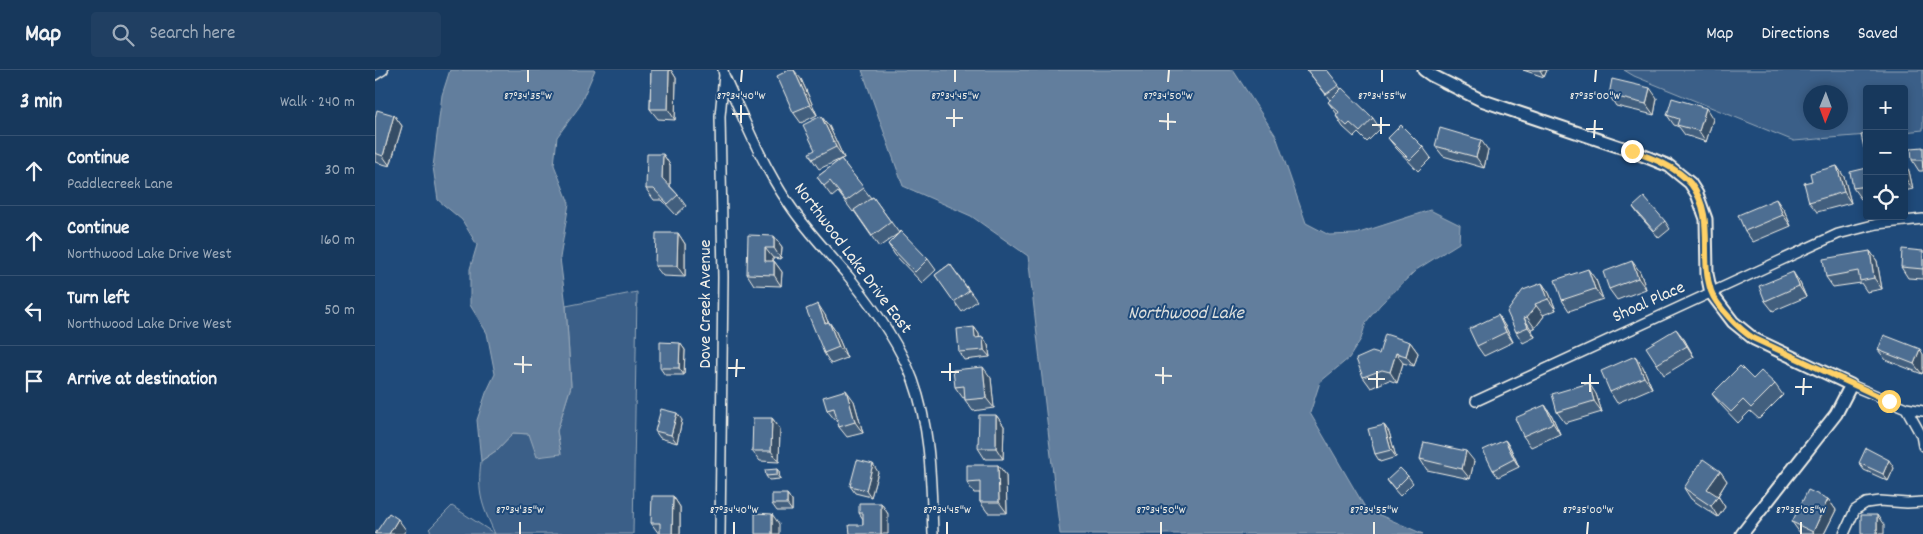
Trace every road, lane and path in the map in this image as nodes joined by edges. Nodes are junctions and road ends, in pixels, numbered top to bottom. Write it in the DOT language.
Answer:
graph roads {
  1 [pos="383,70"];
  2 [pos="1424,70"];
  3 [pos="724,73"];
  4 [pos="375,76"];
  5 [pos="1923,219"];
  6 [pos="1711,293"];
  7 [pos="1851,385"];
  8 [pos="1476,401"];
  9 [pos="1905,408"];
  10 [pos="1923,410"];
  11 [pos="1922,434"];
  12 [pos="1923,446"];
  13 [pos="1923,502"];
  14 [pos="720,534"];
  15 [pos="933,534"];
  16 [pos="1742,534"];
  17 [pos="1844,534"];
  1 -- 4 [label="street"];
  2 -- 6 [label="street"];
  3 -- 14 [label="street, Dove Creek Avenue"];
  3 -- 15 [label="street, Northwood Lake Drive East"];
  5 -- 6 [label="street, Shoal Place"];
  6 -- 7 [label="street"];
  6 -- 8 [label="street, Shoal Place"];
  7 -- 9 [label="street"];
  7 -- 16 [label="street"];
  9 -- 10 [label="street"];
  9 -- 11 [label="street"];
  11 -- 12 [label="street"];
  13 -- 17 [label="street"];
}
